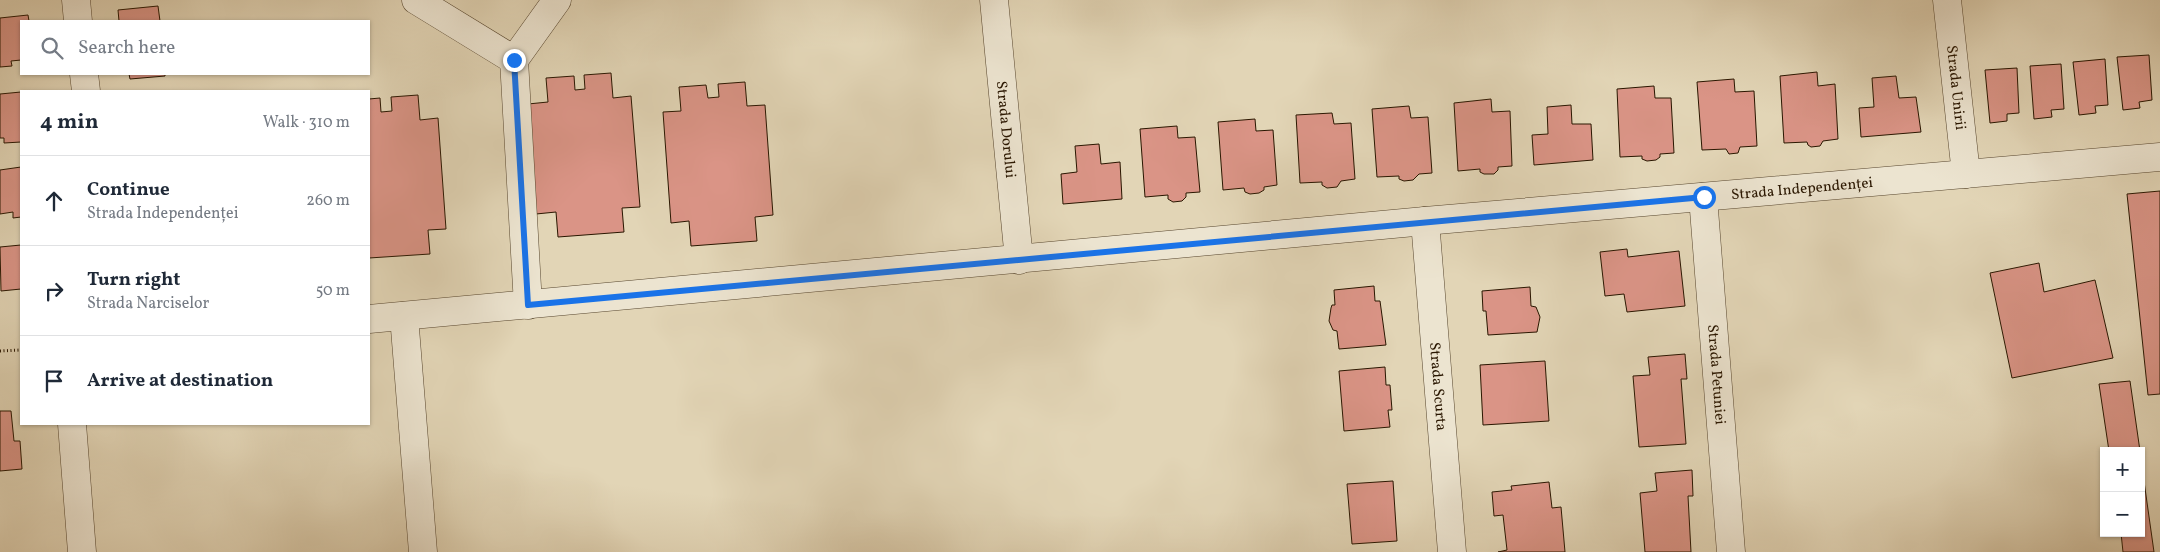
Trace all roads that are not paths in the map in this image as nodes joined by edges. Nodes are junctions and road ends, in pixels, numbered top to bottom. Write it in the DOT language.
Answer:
graph roads {
  1 [pos="76,0"];
  2 [pos="416,0"];
  3 [pos="557,0"];
  4 [pos="994,0"];
  5 [pos="1947,0"];
  6 [pos="78,20"];
  7 [pos="514,60"];
  8 [pos="84,75"];
  9 [pos="86,90"];
  10 [pos="2160,157"];
  11 [pos="1966,174"];
  12 [pos="1704,197"];
  13 [pos="1425,221"];
  14 [pos="1019,260"];
  15 [pos="528,305"];
  16 [pos="404,316"];
  17 [pos="370,319"];
  18 [pos="72,425"];
  19 [pos="82,552"];
  20 [pos="423,552"];
  21 [pos="1452,552"];
  22 [pos="1731,552"];
  1 -- 6 [label="street"];
  2 -- 7 [label="street"];
  3 -- 7 [label="street"];
  4 -- 14 [label="street, Strada Dorului"];
  5 -- 11 [label="street, Strada Unirii"];
  7 -- 15 [label="street"];
  8 -- 9 [label="street"];
  10 -- 11 [label="street, Strada Independenței"];
  11 -- 12 [label="street, Strada Independenței"];
  12 -- 13 [label="street, Strada Independenței"];
  12 -- 22 [label="street, Strada Petuniei"];
  13 -- 14 [label="street, Strada Independenței"];
  13 -- 21 [label="street, Strada Scurta"];
  14 -- 15 [label="street, Strada Independenței"];
  15 -- 16 [label="street, Strada Independenței"];
  16 -- 17 [label="street, Strada Independenței"];
  16 -- 20 [label="street"];
  18 -- 19 [label="street"];
}
